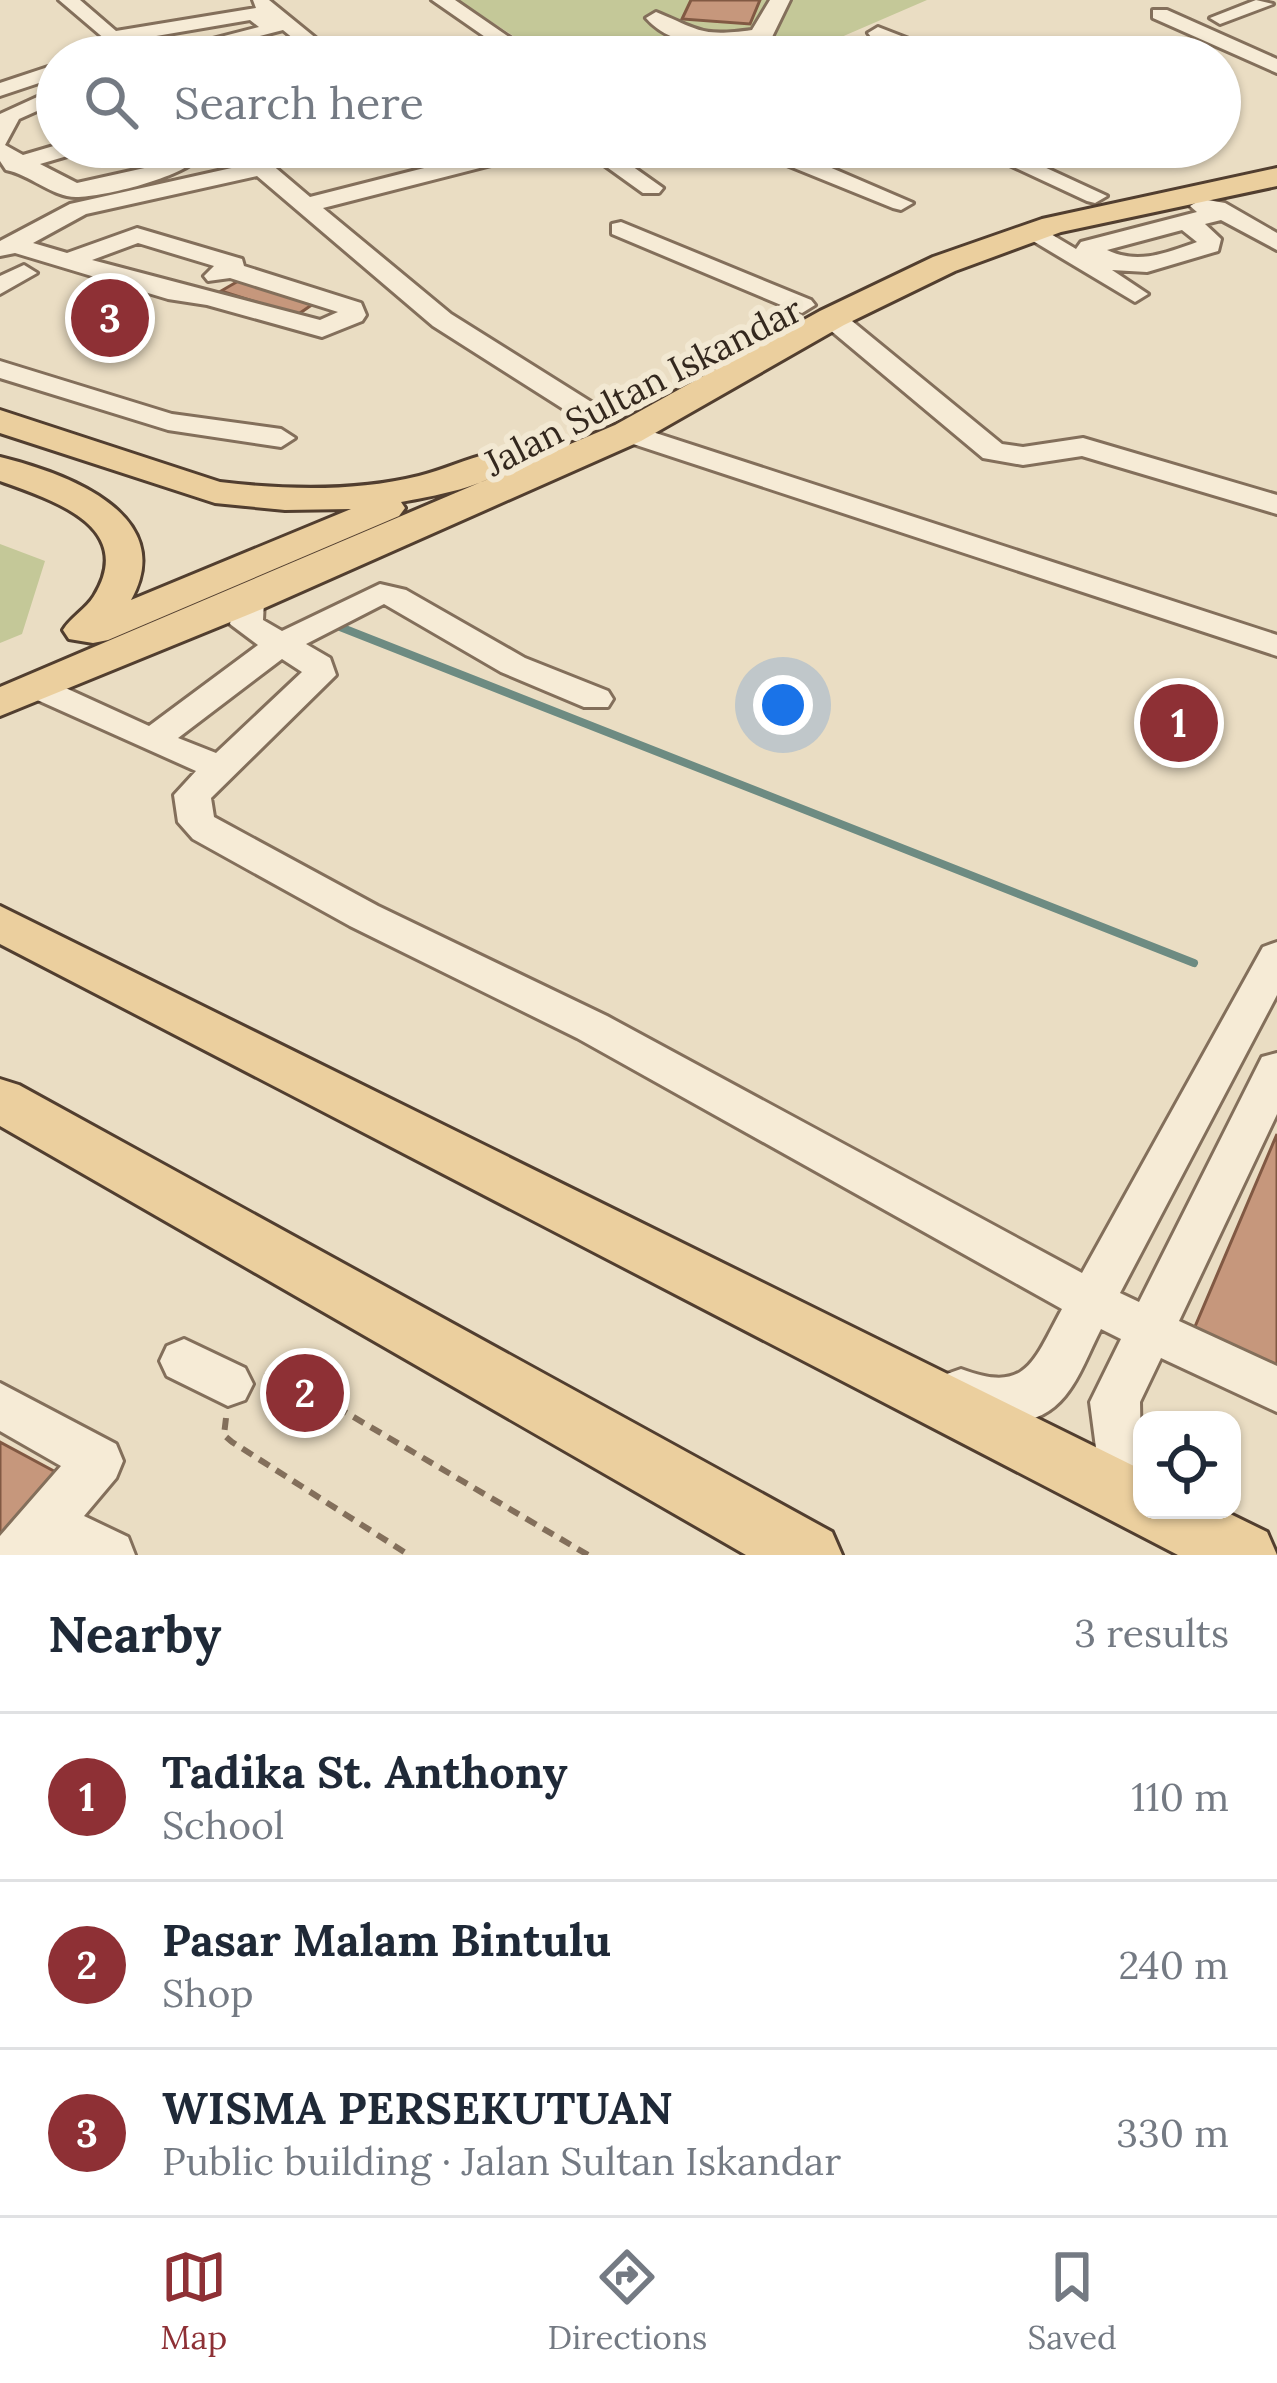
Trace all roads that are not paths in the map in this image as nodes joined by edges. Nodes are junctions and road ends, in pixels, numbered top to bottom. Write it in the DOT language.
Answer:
graph roads {
  1 [pos="68,0"];
  2 [pos="257,0"];
  3 [pos="442,0"];
  4 [pos="780,0"];
  5 [pos="1235,0"];
  6 [pos="1270,4"];
  7 [pos="660,9"];
  8 [pos="1160,14"];
  9 [pos="1220,18"];
  10 [pos="136,33"];
  11 [pos="878,33"];
  12 [pos="114,36"];
  13 [pos="136,36"];
  14 [pos="136,36"];
  15 [pos="233,36"];
  16 [pos="302,36"];
  17 [pos="496,36"];
  18 [pos="708,36"];
  19 [pos="750,36"];
  20 [pos="886,36"];
  21 [pos="1209,36"];
  22 [pos="1241,51"];
  23 [pos="1277,67"];
  24 [pos="36,78"];
  25 [pos="0,91"];
  26 [pos="36,103"];
  27 [pos="0,140"];
  28 [pos="1277,159"];
  29 [pos="14,162"];
  30 [pos="1241,166"];
  31 [pos="176,168"];
  32 [pos="262,168"];
  33 [pos="453,168"];
  34 [pos="621,168"];
  35 [pos="815,168"];
  36 [pos="1030,168"];
  37 [pos="1233,168"];
  38 [pos="1277,177"];
  39 [pos="0,182"];
  40 [pos="651,188"];
  41 [pos="1095,196"];
  42 [pos="1225,202"];
  43 [pos="901,203"];
  44 [pos="306,205"];
  45 [pos="78,209"];
  46 [pos="1175,211"];
  47 [pos="1277,226"];
  48 [pos="1251,227"];
  49 [pos="620,230"];
  50 [pos="1042,238"];
  51 [pos="1277,243"];
  52 [pos="6,248"];
  53 [pos="68,261"];
  54 [pos="24,273"];
  55 [pos="0,286"];
  56 [pos="1135,294"];
  57 [pos="818,312"];
  58 [pos="7,359"];
  59 [pos="594,416"];
  60 [pos="0,421"];
  61 [pos="37,434"];
  62 [pos="628,434"];
  63 [pos="280,438"];
  64 [pos="0,465"];
  65 [pos="456,495"];
  66 [pos="1277,505"];
  67 [pos="248,600"];
  68 [pos="67,643"];
  69 [pos="279,645"];
  70 [pos="1277,646"];
  71 [pos="10,693"];
  72 [pos="596,699"];
  73 [pos="152,741"];
  74 [pos="220,767"];
  75 [pos="0,923"];
  76 [pos="1277,957"];
  77 [pos="1277,1069"];
  78 [pos="0,1100"];
  79 [pos="1091,1302"];
  80 [pos="754,1304"];
  81 [pos="1150,1330"];
  82 [pos="184,1361"];
  83 [pos="228,1384"];
  84 [pos="1277,1390"];
  85 [pos="0,1405"];
  86 [pos="1133,1482"];
  87 [pos="1133,1495"];
  88 [pos="1174,1519"];
  89 [pos="32,1539"];
  90 [pos="109,1555"];
  91 [pos="809,1555"];
  92 [pos="1244,1555"];
  1 -- 12 [label="street"];
  2 -- 16 [label="street"];
  3 -- 17 [label="street"];
  4 -- 19 [label="street"];
  5 -- 6 [label="street"];
  6 -- 9 [label="street"];
  7 -- 18 [label="street"];
  8 -- 21 [label="street"];
  10 -- 13 [label="street"];
  10 -- 14 [label="street"];
  10 -- 15 [label="street"];
  11 -- 20 [label="street"];
  22 -- 23 [label="street"];
  24 -- 25 [label="street"];
  26 -- 27 [label="street"];
  28 -- 30 [label="main road, Jalan Sultan Iskandar"];
  29 -- 31 [label="street"];
  32 -- 44 [label="street"];
  32 -- 45 [label="street"];
  33 -- 44 [label="street"];
  34 -- 40 [label="street"];
  35 -- 43 [label="street"];
  36 -- 41 [label="street"];
  37 -- 41 [label="main road, Jalan Sultan Iskandar"];
  38 -- 42 [label="main road, Jalan Sultan Iskandar"];
  39 -- 45 [label="street"];
  41 -- 57 [label="main road, Jalan Sultan Iskandar"];
  42 -- 46 [label="main road, Jalan Sultan Iskandar"];
  42 -- 48 [label="street"];
  44 -- 59 [label="street"];
  45 -- 52 [label="street"];
  46 -- 50 [label="main road, Jalan Sultan Iskandar"];
  46 -- 50 [label="street"];
  47 -- 48 [label="street"];
  48 -- 51 [label="street"];
  49 -- 57 [label="street"];
  50 -- 56 [label="street"];
  50 -- 57 [label="main road, Jalan Sultan Iskandar"];
  52 -- 53 [label="street"];
  53 -- 53 [label="street"];
  54 -- 55 [label="street"];
  57 -- 59 [label="main road, Jalan Sultan Iskandar"];
  57 -- 62 [label="main road, Jalan Sultan Iskandar"];
  57 -- 66 [label="street"];
  58 -- 63 [label="street"];
  59 -- 65 [label="main road, Jalan Sultan Iskandar"];
  60 -- 61 [label="main road, Jalan Sultan Iskandar"];
  61 -- 64 [label="main road"];
  61 -- 65 [label="main road, Jalan Sultan Iskandar"];
  62 -- 65 [label="main road, Jalan Sultan Iskandar"];
  62 -- 70 [label="street"];
  64 -- 68 [label="main road"];
  65 -- 67 [label="main road"];
  65 -- 68 [label="main road"];
  67 -- 69 [label="street"];
  67 -- 71 [label="main road"];
  68 -- 71 [label="main road"];
  69 -- 72 [label="street"];
  69 -- 73 [label="street"];
  69 -- 74 [label="street"];
  71 -- 73 [label="street"];
  73 -- 74 [label="street"];
  74 -- 79 [label="street"];
  75 -- 80 [label="main road"];
  76 -- 79 [label="street"];
  77 -- 81 [label="street"];
  78 -- 91 [label="main road"];
  79 -- 80 [label="street"];
  79 -- 81 [label="street"];
  80 -- 87 [label="main road"];
  81 -- 84 [label="street"];
  81 -- 86 [label="street"];
  82 -- 83 [label="street"];
  85 -- 89 [label="street"];
  88 -- 92 [label="main road"];
  89 -- 90 [label="street"];
}
